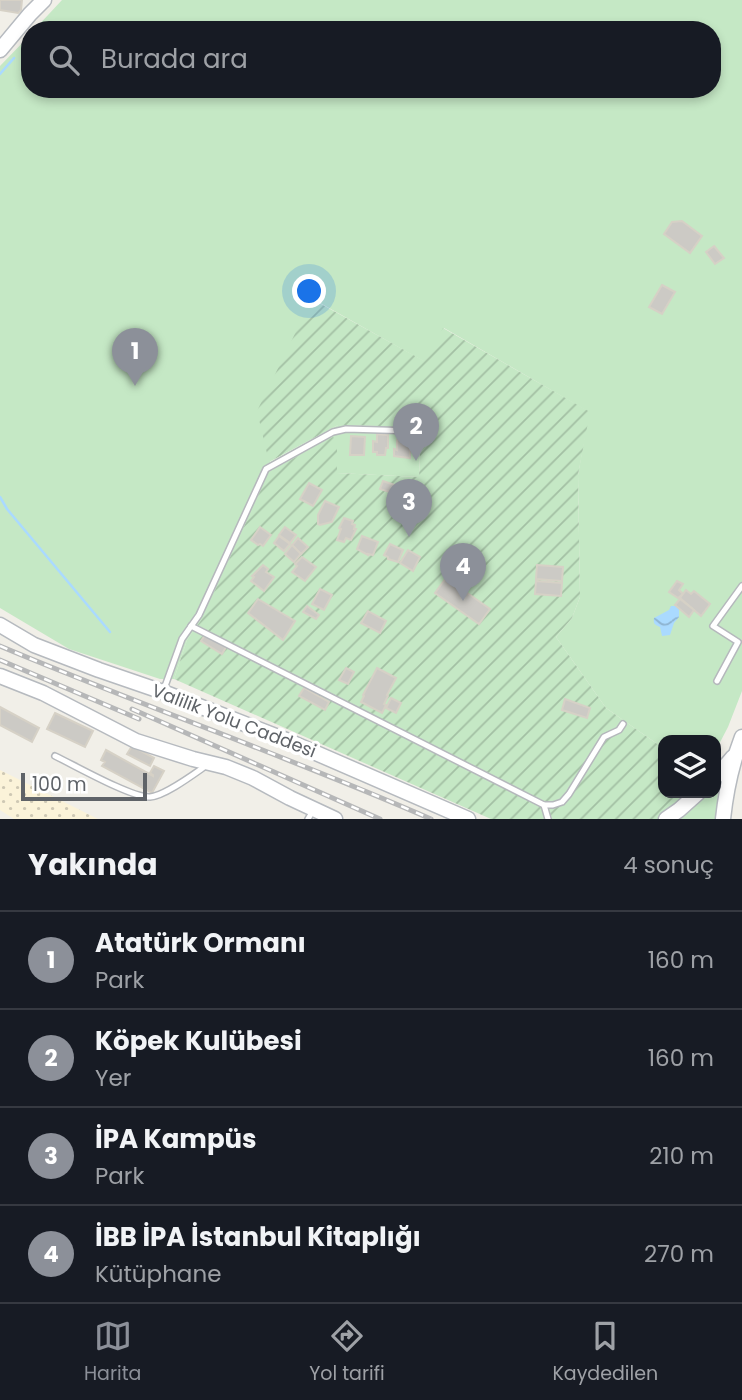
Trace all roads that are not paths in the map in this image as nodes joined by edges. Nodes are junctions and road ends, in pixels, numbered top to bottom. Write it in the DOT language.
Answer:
graph roads {
  1 [pos="44,0"];
  2 [pos="24,21"];
  3 [pos="21,24"];
  4 [pos="0,50"];
  5 [pos="415,431"];
  6 [pos="742,586"];
  7 [pos="0,625"];
  8 [pos="191,626"];
  9 [pos="0,676"];
  10 [pos="717,681"];
  11 [pos="163,692"];
  12 [pos="623,724"];
  13 [pos="742,737"];
  14 [pos="55,756"];
  15 [pos="209,763"];
  16 [pos="721,778"];
  17 [pos="721,793"];
  18 [pos="692,798"];
  19 [pos="544,805"];
  20 [pos="322,816"];
  21 [pos="468,819"];
  22 [pos="548,819"];
  23 [pos="666,819"];
  24 [pos="723,819"];
  1 -- 2 [label="main road"];
  3 -- 4 [label="main road"];
  5 -- 8 [label="lane"];
  6 -- 10 [label="lane"];
  7 -- 11 [label="main road, Valilik Yolu Caddesi"];
  8 -- 11 [label="lane"];
  8 -- 19 [label="lane"];
  9 -- 15 [label="main road"];
  11 -- 21 [label="main road, Valilik Yolu Caddesi"];
  12 -- 19 [label="lane"];
  13 -- 16 [label="main road"];
  14 -- 15 [label="lane"];
  15 -- 20 [label="main road"];
  17 -- 24 [label="main road"];
  18 -- 23 [label="main road"];
  19 -- 22 [label="lane"];
}
